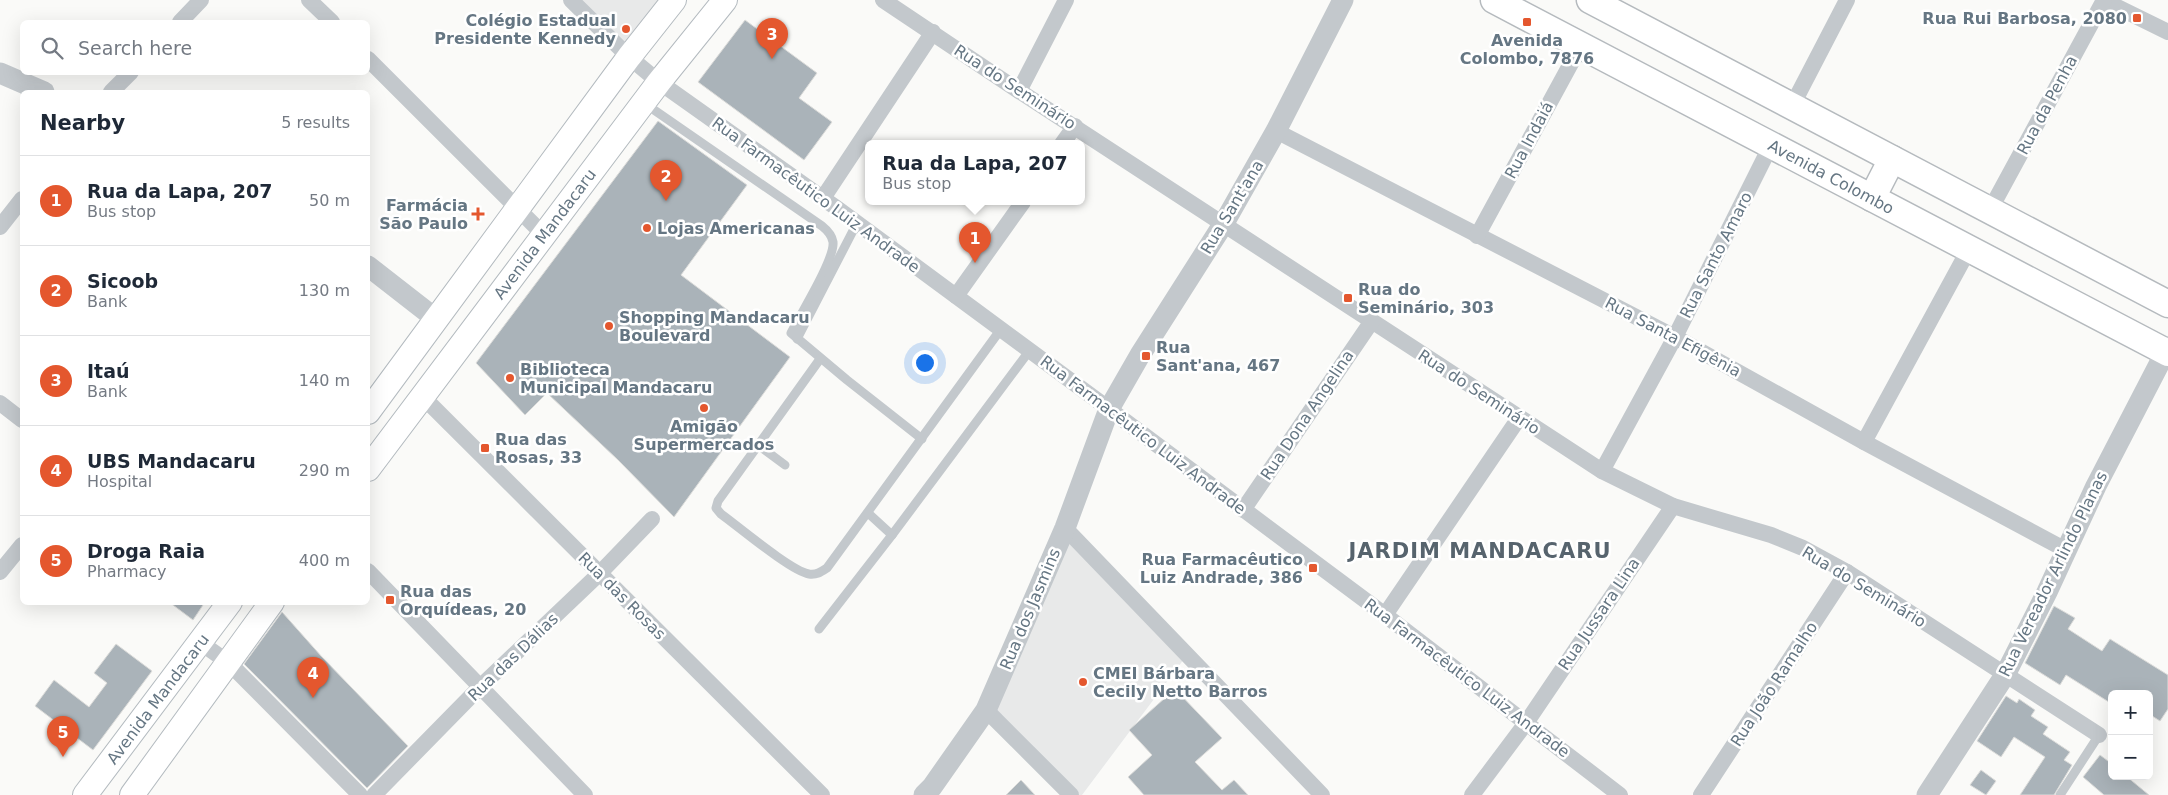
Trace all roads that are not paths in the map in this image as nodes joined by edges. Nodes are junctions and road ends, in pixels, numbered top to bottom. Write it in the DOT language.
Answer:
graph roads {
  1 [pos="201,0"];
  2 [pos="309,0"];
  3 [pos="571,0"];
  4 [pos="674,0"];
  5 [pos="725,0"];
  6 [pos="884,0"];
  7 [pos="1066,0"];
  8 [pos="1344,0"];
  9 [pos="1494,0"];
  10 [pos="1847,0"];
  11 [pos="2104,0"];
  12 [pos="1595,1"];
  13 [pos="182,20"];
  14 [pos="330,20"];
  15 [pos="933,32"];
  16 [pos="2168,32"];
  17 [pos="1581,45"];
  18 [pos="629,57"];
  19 [pos="370,61"];
  20 [pos="0,73"];
  21 [pos="128,75"];
  22 [pos="659,82"];
  23 [pos="39,90"];
  24 [pos="113,90"];
  25 [pos="1019,91"];
  26 [pos="644,103"];
  27 [pos="1792,106"];
  28 [pos="1075,126"];
  29 [pos="1276,131"];
  30 [pos="1065,140"];
  31 [pos="1771,145"];
  32 [pos="1892,159"];
  33 [pos="822,198"];
  34 [pos="1872,198"];
  35 [pos="20,202"];
  36 [pos="1021,205"];
  37 [pos="517,209"];
  38 [pos="1990,210"];
  39 [pos="857,223"];
  40 [pos="1224,223"];
  41 [pos="0,227"];
  42 [pos="544,235"];
  43 [pos="1477,236"];
  44 [pos="1969,249"];
  45 [pos="370,268"];
  46 [pos="956,296"];
  47 [pos="2168,304"];
  48 [pos="436,319"];
  49 [pos="1372,320"];
  50 [pos="1001,329"];
  51 [pos="1675,336"];
  52 [pos="797,339"];
  53 [pos="1030,350"];
  54 [pos="2167,351"];
  55 [pos="820,359"];
  56 [pos="422,396"];
  57 [pos="0,403"];
  58 [pos="370,409"];
  59 [pos="1109,409"];
  60 [pos="20,418"];
  61 [pos="1519,418"];
  62 [pos="922,439"];
  63 [pos="1864,442"];
  64 [pos="758,445"];
  65 [pos="785,464"];
  66 [pos="370,466"];
  67 [pos="1602,471"];
  68 [pos="1673,506"];
  69 [pos="1243,510"];
  70 [pos="868,513"];
  71 [pos="652,520"];
  72 [pos="1065,528"];
  73 [pos="892,535"];
  74 [pos="20,547"];
  75 [pos="2066,550"];
  76 [pos="0,572"];
  77 [pos="1846,572"];
  78 [pos="370,574"];
  79 [pos="599,574"];
  80 [pos="228,605"];
  81 [pos="270,605"];
  82 [pos="1385,615"];
  83 [pos="819,629"];
  84 [pos="201,643"];
  85 [pos="229,663"];
  86 [pos="2005,674"];
  87 [pos="480,687"];
  88 [pos="986,710"];
  89 [pos="1526,723"];
  90 [pos="2099,735"];
  91 [pos="85,795"];
  92 [pos="132,795"];
  93 [pos="360,795"];
  94 [pos="374,795"];
  95 [pos="585,795"];
  96 [pos="822,795"];
  97 [pos="924,795"];
  98 [pos="1071,795"];
  99 [pos="1322,795"];
  100 [pos="1472,795"];
  101 [pos="1620,795"];
  102 [pos="1701,795"];
  103 [pos="1927,795"];
  104 [pos="2060,795"];
  1 -- 13 [label="street"];
  2 -- 14 [label="street"];
  3 -- 18 [label="street, Rua Farmacêutico Luiz Andrade"];
  4 -- 18 [label="main road"];
  5 -- 22 [label="main road, Avenida Mandacaru"];
  6 -- 15 [label="street, Rua do Seminário"];
  7 -- 25 [label="street"];
  8 -- 29 [label="street, Rua Sant'ana"];
  9 -- 17 [label="main road, Avenida Colombo"];
  10 -- 27 [label="street"];
  11 -- 16 [label="street"];
  11 -- 38 [label="street, Rua da Penha"];
  12 -- 27 [label="main road"];
  15 -- 25 [label="street, Rua do Seminário"];
  15 -- 33 [label="street"];
  17 -- 31 [label="main road, Avenida Colombo"];
  17 -- 43 [label="street, Rua Indaiá"];
  18 -- 22 [label="street, Rua Farmacêutico Luiz Andrade"];
  18 -- 37 [label="main road"];
  19 -- 37 [label="street"];
  20 -- 23 [label="street"];
  21 -- 24 [label="street"];
  22 -- 26 [label="main road, Avenida Mandacaru"];
  22 -- 33 [label="street, Rua Farmacêutico Luiz Andrade"];
  25 -- 28 [label="street, Rua do Seminário"];
  26 -- 42 [label="main road, Avenida Mandacaru"];
  26 -- 52 [label="lane"];
  27 -- 32 [label="main road"];
  28 -- 30 [label="street"];
  28 -- 40 [label="street, Rua do Seminário"];
  29 -- 40 [label="street, Rua Sant'ana"];
  29 -- 43 [label="street, Rua Santa Efigênia"];
  31 -- 34 [label="main road, Avenida Colombo"];
  31 -- 51 [label="street, Rua Santo Amaro"];
  32 -- 34 [label="main road"];
  32 -- 38 [label="main road"];
  33 -- 39 [label="street, Rua Farmacêutico Luiz Andrade"];
  34 -- 44 [label="main road, Avenida Colombo"];
  35 -- 41 [label="street"];
  36 -- 46 [label="street"];
  37 -- 42 [label="street"];
  37 -- 48 [label="main road"];
  38 -- 47 [label="main road"];
  39 -- 46 [label="street, Rua Farmacêutico Luiz Andrade"];
  39 -- 52 [label="lane"];
  40 -- 49 [label="street, Rua do Seminário"];
  40 -- 59 [label="street, Rua Sant'ana"];
  42 -- 56 [label="main road, Avenida Mandacaru"];
  43 -- 51 [label="street, Rua Santa Efigênia"];
  44 -- 54 [label="main road, Avenida Colombo"];
  44 -- 63 [label="street"];
  45 -- 48 [label="street"];
  46 -- 50 [label="street, Rua Farmacêutico Luiz Andrade"];
  48 -- 58 [label="main road"];
  49 -- 61 [label="street, Rua do Seminário"];
  49 -- 69 [label="street, Rua Dona Angelina"];
  50 -- 53 [label="street, Rua Farmacêutico Luiz Andrade"];
  50 -- 62 [label="lane"];
  51 -- 63 [label="street, Rua Santa Efigênia"];
  51 -- 67 [label="street, Rua Santo Amaro"];
  52 -- 55 [label="lane"];
  53 -- 59 [label="street, Rua Farmacêutico Luiz Andrade"];
  53 -- 73 [label="lane"];
  54 -- 75 [label="street, Rua Vereador Arlindo Planas"];
  55 -- 62 [label="lane"];
  55 -- 64 [label="lane"];
  56 -- 66 [label="main road, Avenida Mandacaru"];
  56 -- 79 [label="street, Rua das Rosas"];
  57 -- 60 [label="street"];
  59 -- 69 [label="street, Rua Farmacêutico Luiz Andrade"];
  59 -- 72 [label="street, Rua dos Jasmins"];
  61 -- 67 [label="street, Rua do Seminário"];
  61 -- 82 [label="street"];
  62 -- 70 [label="lane"];
  63 -- 75 [label="street, Rua Santa Efigênia"];
  64 -- 65 [label="lane"];
  64 -- 70 [label="lane"];
  67 -- 68 [label="street, Rua do Seminário"];
  68 -- 77 [label="street, Rua do Seminário"];
  68 -- 89 [label="street, Rua Jussara Lina"];
  69 -- 82 [label="street, Rua Farmacêutico Luiz Andrade"];
  70 -- 73 [label="lane"];
  71 -- 79 [label="street, Rua das Dálias"];
  72 -- 88 [label="street, Rua dos Jasmins"];
  72 -- 99 [label="street"];
  73 -- 83 [label="lane"];
  74 -- 76 [label="street"];
  75 -- 86 [label="street, Rua Vereador Arlindo Planas"];
  77 -- 86 [label="street, Rua do Seminário"];
  77 -- 102 [label="street, Rua João Ramalho"];
  78 -- 87 [label="street"];
  79 -- 87 [label="street, Rua das Dálias"];
  79 -- 96 [label="street, Rua das Rosas"];
  80 -- 84 [label="main road, Avenida Mandacaru"];
  81 -- 85 [label="main road"];
  82 -- 89 [label="street, Rua Farmacêutico Luiz Andrade"];
  84 -- 85 [label="street"];
  84 -- 91 [label="main road, Avenida Mandacaru"];
  85 -- 92 [label="main road"];
  85 -- 93 [label="street"];
  86 -- 90 [label="street, Rua do Seminário"];
  86 -- 103 [label="street, Rua Vereador Arlindo Planas"];
  87 -- 94 [label="street, Rua das Dálias"];
  87 -- 95 [label="street"];
  88 -- 97 [label="street, Rua dos Jasmins"];
  88 -- 98 [label="street"];
  89 -- 100 [label="street, Rua Jussara Lina"];
  89 -- 101 [label="street, Rua Farmacêutico Luiz Andrade"];
  90 -- 104 [label="lane"];
}
